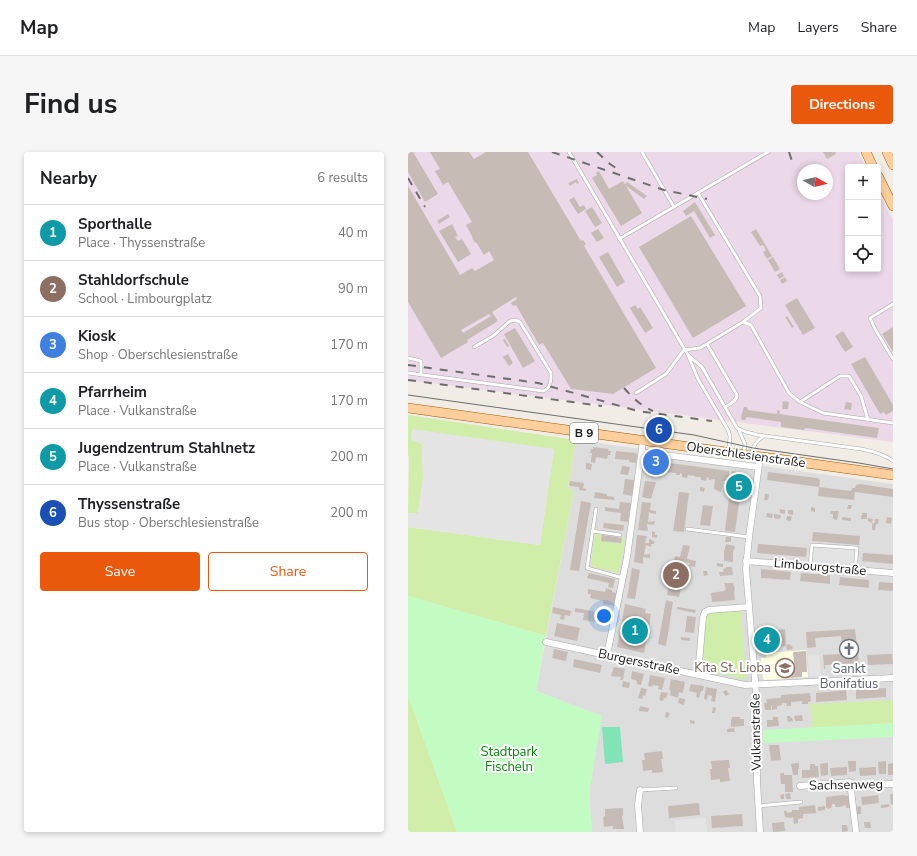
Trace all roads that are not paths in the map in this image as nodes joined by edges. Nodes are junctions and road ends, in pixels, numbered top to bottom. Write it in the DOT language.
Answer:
graph roads {
  1 [pos="568,152"];
  2 [pos="642,152"];
  3 [pos="768,152"];
  4 [pos="866,152"];
  5 [pos="887,152"];
  6 [pos="872,164"];
  7 [pos="893,165"];
  8 [pos="881,182"];
  9 [pos="698,193"];
  10 [pos="893,206"];
  11 [pos="674,207"];
  12 [pos="619,239"];
  13 [pos="893,304"];
  14 [pos="743,322"];
  15 [pos="707,344"];
  16 [pos="474,346"];
  17 [pos="684,350"];
  18 [pos="688,355"];
  19 [pos="408,358"];
  20 [pos="893,359"];
  21 [pos="408,373"];
  22 [pos="421,375"];
  23 [pos="636,393"];
  24 [pos="800,402"];
  25 [pos="725,407"];
  26 [pos="408,408"];
  27 [pos="868,420"];
  28 [pos="893,423"];
  29 [pos="737,428"];
  30 [pos="764,436"];
  31 [pos="643,441"];
  32 [pos="642,452"];
  33 [pos="728,453"];
  34 [pos="752,456"];
  35 [pos="893,462"];
  36 [pos="758,467"];
  37 [pos="893,475"];
  38 [pos="596,509"];
  39 [pos="687,529"];
  40 [pos="592,530"];
  41 [pos="620,535"];
  42 [pos="748,537"];
  43 [pos="746,561"];
  44 [pos="810,566"];
  45 [pos="855,570"];
  46 [pos="893,573"];
  47 [pos="623,578"];
  48 [pos="749,607"];
  49 [pos="546,642"];
  50 [pos="607,655"];
  51 [pos="698,675"];
  52 [pos="893,678"];
  53 [pos="755,685"];
  54 [pos="850,782"];
  55 [pos="893,784"];
  56 [pos="800,786"];
  57 [pos="676,788"];
  58 [pos="640,790"];
  59 [pos="801,802"];
  60 [pos="758,806"];
  61 [pos="640,832"];
  62 [pos="760,832"];
  63 [pos="856,832"];
  1 -- 12 [label="lane"];
  2 -- 11 [label="lane"];
  3 -- 9 [label="lane"];
  4 -- 6 [label="main road"];
  5 -- 7 [label="main road"];
  8 -- 10 [label="main road"];
  9 -- 11 [label="lane"];
  9 -- 14 [label="lane"];
  11 -- 12 [label="lane"];
  12 -- 17 [label="lane"];
  13 -- 20 [label="lane"];
  14 -- 15 [label="lane"];
  14 -- 24 [label="lane"];
  15 -- 17 [label="lane"];
  15 -- 25 [label="lane"];
  16 -- 22 [label="lane"];
  17 -- 18 [label="lane"];
  17 -- 23 [label="lane"];
  18 -- 25 [label="lane"];
  18 -- 33 [label="lane"];
  19 -- 22 [label="lane"];
  21 -- 22 [label="lane"];
  24 -- 27 [label="lane"];
  24 -- 27 [label="lane"];
  25 -- 29 [label="lane"];
  26 -- 31 [label="main road, Oberschlesienstraße / B 9"];
  27 -- 28 [label="lane"];
  29 -- 30 [label="lane"];
  29 -- 34 [label="lane"];
  30 -- 34 [label="lane"];
  30 -- 35 [label="lane"];
  31 -- 32 [label="street"];
  31 -- 33 [label="main road, Oberschlesienstraße / B 9"];
  32 -- 36 [label="street, Oberschlesienstraße"];
  32 -- 47 [label="street"];
  33 -- 34 [label="main road, Oberschlesienstraße / B 9"];
  34 -- 36 [label="street, Vulkanstraße"];
  34 -- 37 [label="main road, Oberschlesienstraße / B 9"];
  36 -- 42 [label="street, Vulkanstraße"];
  38 -- 40 [label="lane"];
  39 -- 42 [label="lane"];
  40 -- 41 [label="lane"];
  40 -- 47 [label="lane"];
  42 -- 43 [label="street, Vulkanstraße"];
  43 -- 44 [label="street, Limbourgstraße"];
  43 -- 48 [label="street, Vulkanstraße"];
  44 -- 45 [label="street, Limbourgstraße"];
  44 -- 45 [label="lane"];
  45 -- 46 [label="street, Limbourgstraße"];
  47 -- 50 [label="street"];
  48 -- 51 [label="street"];
  48 -- 53 [label="street, Vulkanstraße"];
  49 -- 50 [label="street, Burgersstraße"];
  50 -- 51 [label="street, Burgersstraße"];
  51 -- 53 [label="street, Burgersstraße"];
  52 -- 53 [label="street, Burgersstraße"];
  53 -- 60 [label="street, Vulkanstraße"];
  54 -- 55 [label="street, Sachsenweg"];
  54 -- 56 [label="street, Sachsenweg"];
  54 -- 63 [label="street"];
  57 -- 58 [label="lane"];
  58 -- 61 [label="street"];
  59 -- 60 [label="lane"];
  60 -- 62 [label="street, Vulkanstraße"];
}
